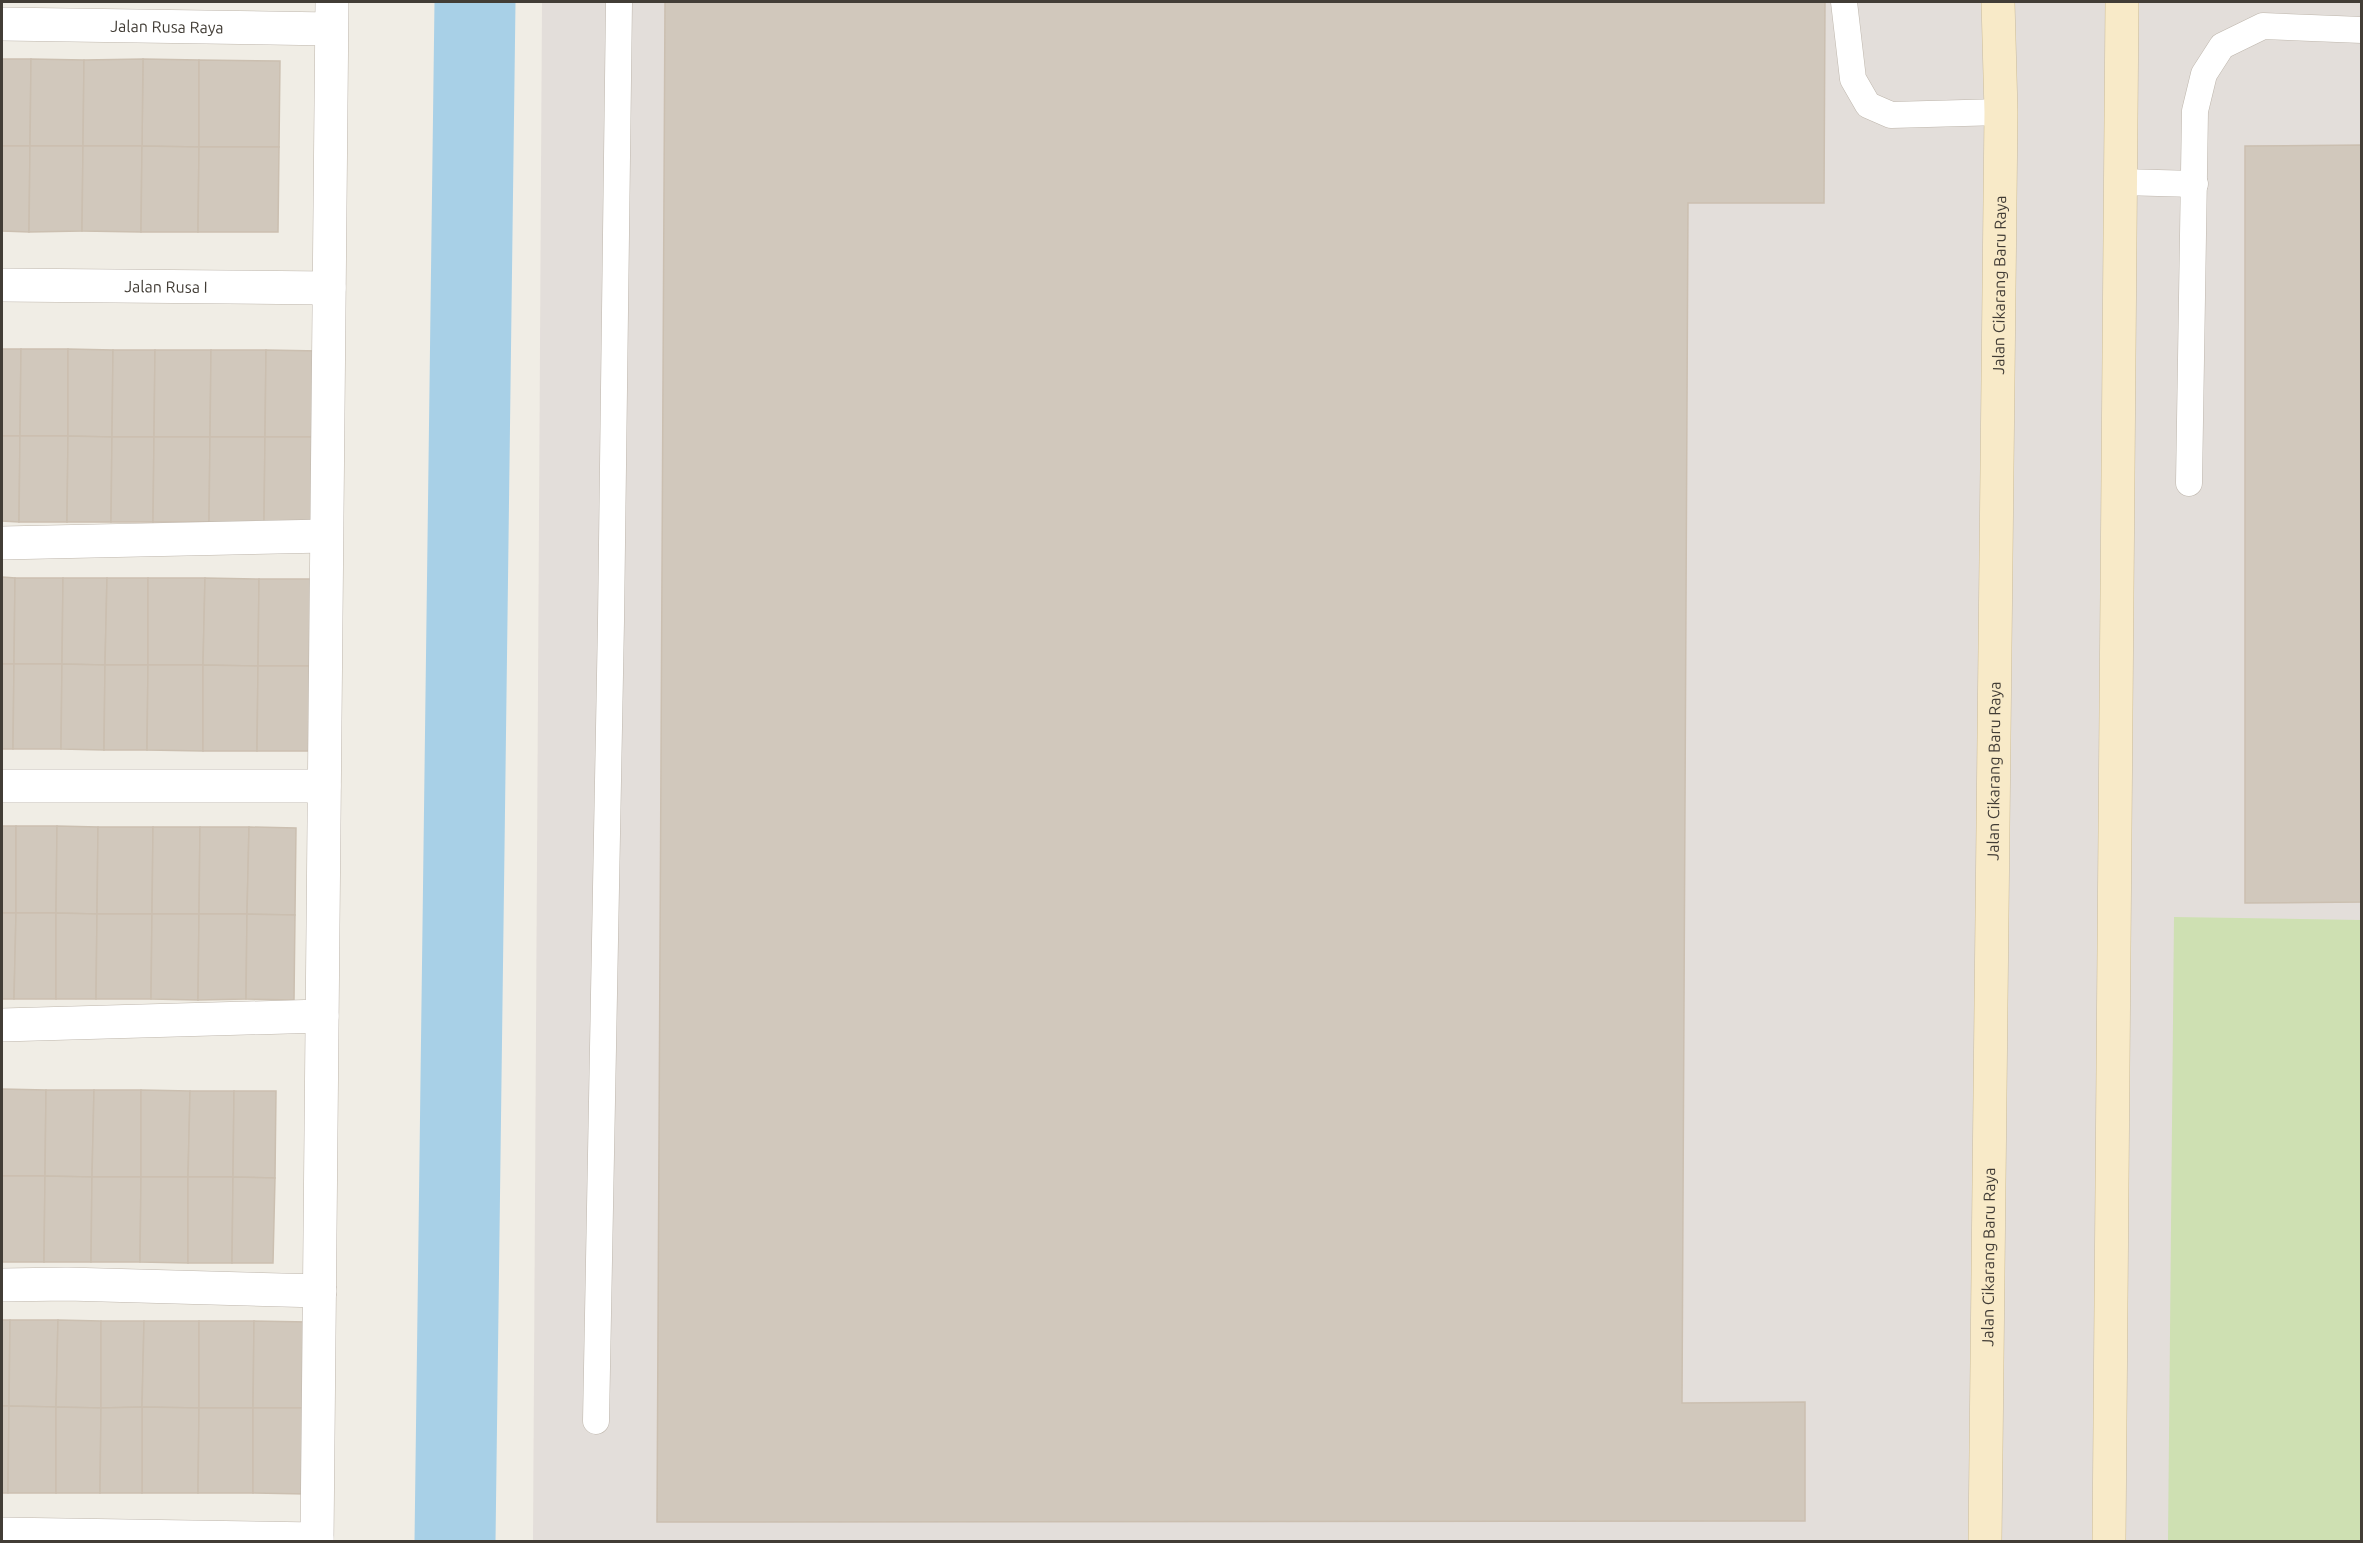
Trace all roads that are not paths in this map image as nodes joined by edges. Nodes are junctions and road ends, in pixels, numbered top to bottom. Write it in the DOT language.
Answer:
graph roads {
  1 [pos="619,2"];
  2 [pos="1844,2"];
  3 [pos="1998,2"];
  4 [pos="2122,2"];
  5 [pos="332,15"];
  6 [pos="2,24"];
  7 [pos="2361,30"];
  8 [pos="2001,112"];
  9 [pos="2121,182"];
  10 [pos="2195,184"];
  11 [pos="2,285"];
  12 [pos="329,288"];
  13 [pos="2189,483"];
  14 [pos="327,536"];
  15 [pos="2,543"];
  16 [pos="2,786"];
  17 [pos="324,786"];
  18 [pos="322,1016"];
  19 [pos="2,1025"];
  20 [pos="2,1285"];
  21 [pos="320,1291"];
  22 [pos="596,1421"];
  23 [pos="2,1534"];
  24 [pos="317,1540"];
  25 [pos="1985,1542"];
  26 [pos="2109,1542"];
  1 -- 22 [label="lane"];
  2 -- 8 [label="lane"];
  3 -- 8 [label="main road, Jalan Cikarang Baru Raya"];
  4 -- 9 [label="main road"];
  5 -- 6 [label="street, Jalan Rusa Raya"];
  5 -- 12 [label="street"];
  7 -- 10 [label="lane"];
  8 -- 25 [label="main road, Jalan Cikarang Baru Raya"];
  9 -- 10 [label="lane"];
  9 -- 26 [label="main road"];
  10 -- 13 [label="lane"];
  11 -- 12 [label="street, Jalan Rusa I"];
  12 -- 14 [label="street"];
  14 -- 15 [label="street"];
  14 -- 17 [label="street"];
  16 -- 17 [label="street"];
  17 -- 18 [label="street"];
  18 -- 19 [label="street"];
  18 -- 21 [label="street"];
  20 -- 21 [label="street"];
  21 -- 24 [label="street"];
  23 -- 24 [label="street"];
}
